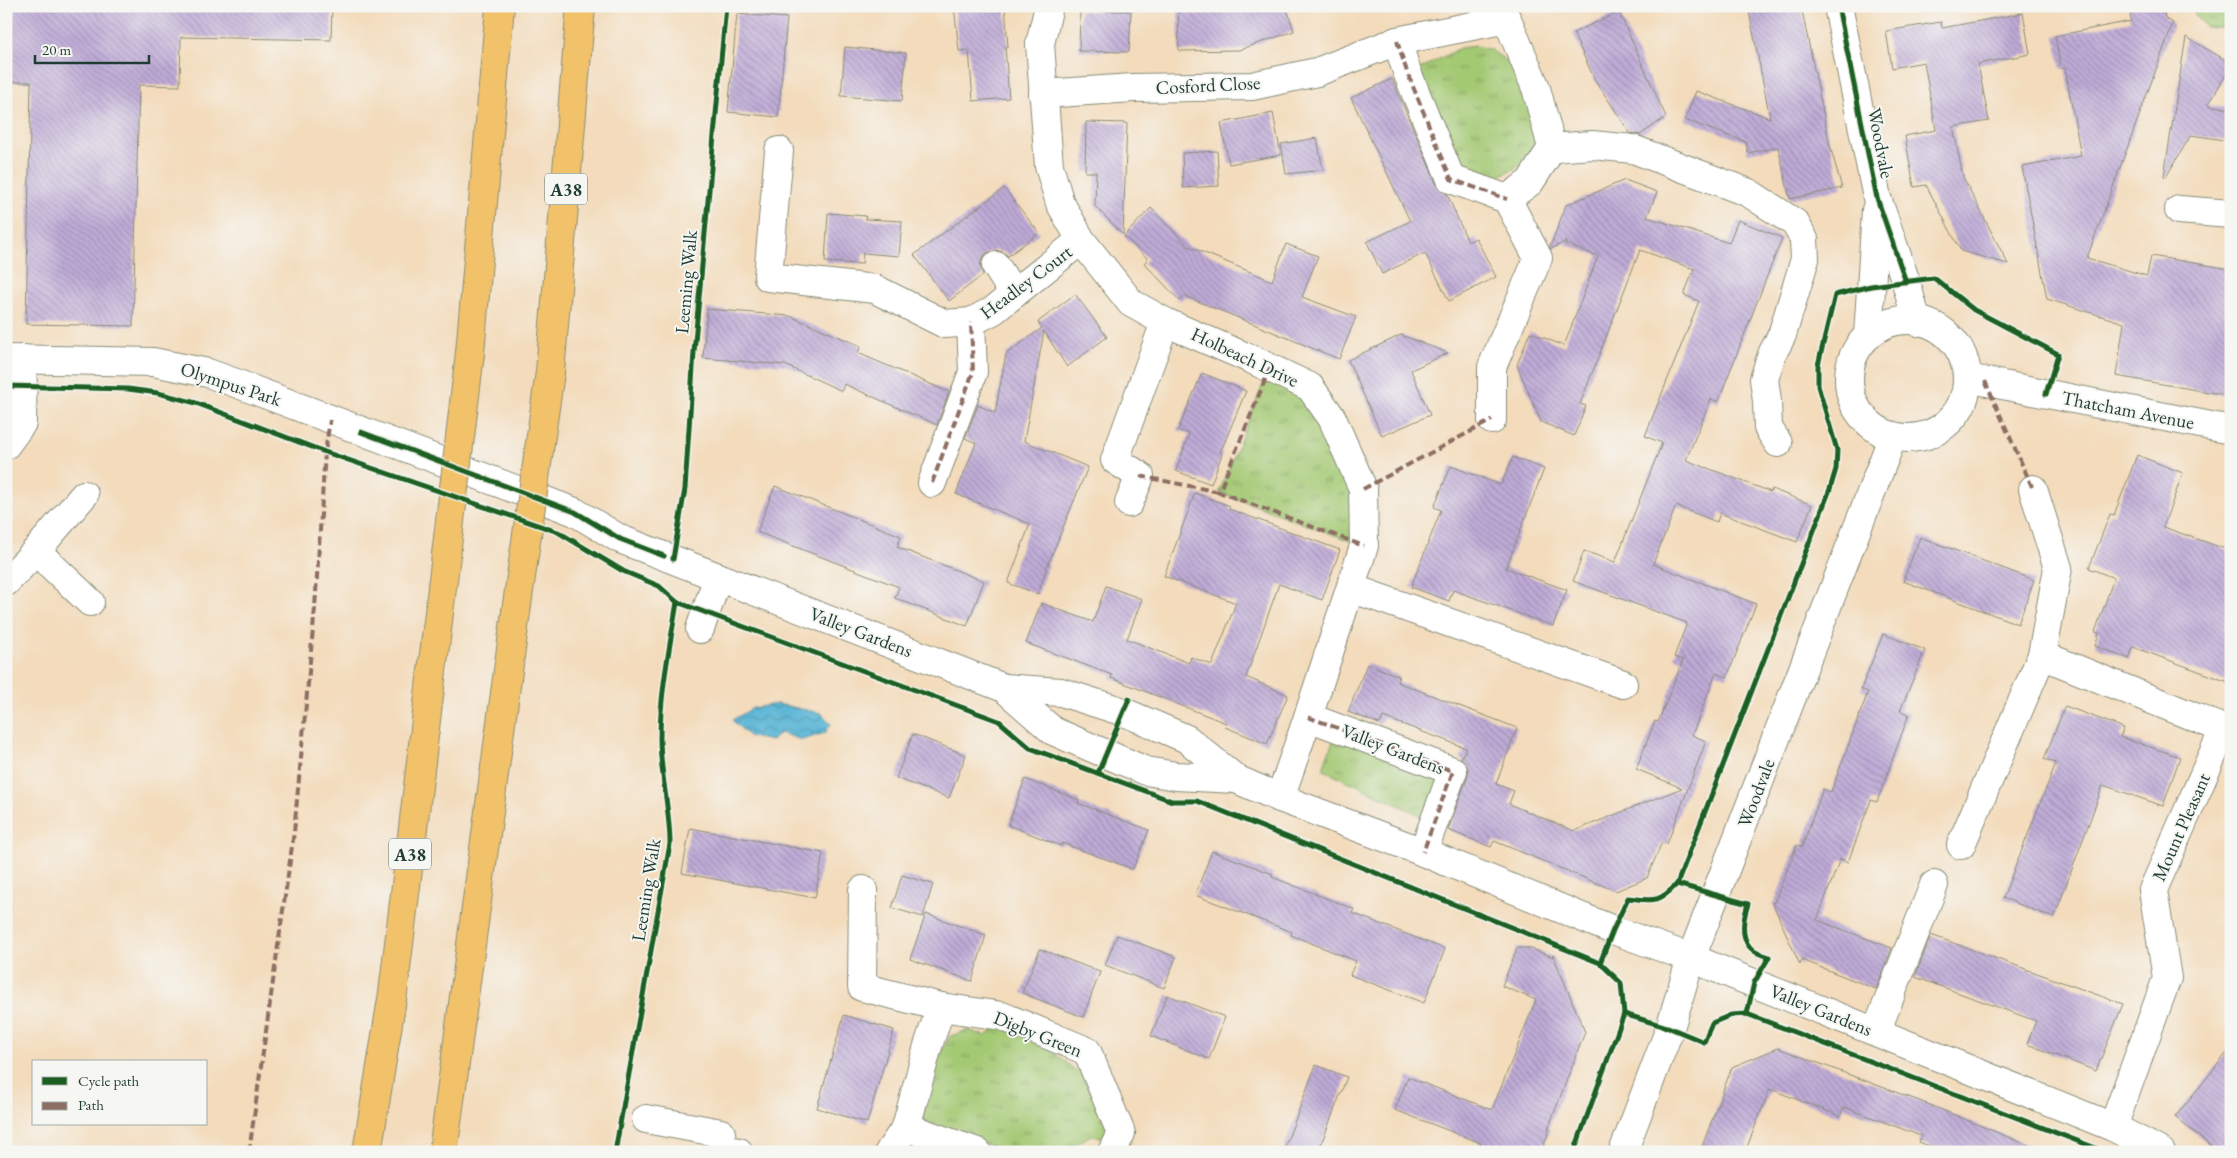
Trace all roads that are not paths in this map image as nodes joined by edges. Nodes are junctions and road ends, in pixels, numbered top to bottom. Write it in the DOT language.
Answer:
graph roads {
  1 [pos="500,6"];
  2 [pos="582,6"];
  3 [pos="1049,6"];
  4 [pos="1842,7"];
  5 [pos="1397,41"];
  6 [pos="1043,94"];
  7 [pos="1552,148"];
  8 [pos="779,151"];
  9 [pos="1877,198"];
  10 [pos="1507,200"];
  11 [pos="2179,210"];
  12 [pos="2231,214"];
  13 [pos="1081,240"];
  14 [pos="996,266"];
  15 [pos="1014,294"];
  16 [pos="971,322"];
  17 [pos="1165,322"];
  18 [pos="1917,322"];
  19 [pos="1868,336"];
  20 [pos="15,359"];
  21 [pos="1967,378"];
  22 [pos="1492,420"];
  23 [pos="2231,430"];
  24 [pos="1893,436"];
  25 [pos="1778,443"];
  26 [pos="6,445"];
  27 [pos="932,483"];
  28 [pos="2033,489"];
  29 [pos="84,495"];
  30 [pos="1129,504"];
  31 [pos="36,551"];
  32 [pos="664,556"];
  33 [pos="718,576"];
  34 [pos="6,582"];
  35 [pos="1351,588"];
  36 [pos="90,602"];
  37 [pos="700,629"];
  38 [pos="2042,655"];
  39 [pos="1623,684"];
  40 [pos="1004,688"];
  41 [pos="1308,717"];
  42 [pos="2227,731"];
  43 [pos="1236,779"];
  44 [pos="1280,798"];
  45 [pos="1961,845"];
  46 [pos="1423,852"];
  47 [pos="1934,885"];
  48 [pos="863,890"];
  49 [pos="1691,958"];
  50 [pos="941,1007"];
  51 [pos="1876,1032"];
  52 [pos="646,1119"];
  53 [pos="906,1127"];
  54 [pos="2113,1127"];
  55 [pos="367,1152"];
  56 [pos="443,1152"];
  57 [pos="739,1152"];
  58 [pos="889,1152"];
  59 [pos="977,1152"];
  60 [pos="1112,1152"];
  61 [pos="1623,1152"];
  62 [pos="2161,1152"];
  1 -- 55 [label="highway, A38, bridge"];
  2 -- 56 [label="highway, A38, bridge"];
  3 -- 6 [label="street, Holbeach Drive"];
  4 -- 9 [label="street, Woodvale"];
  5 -- 6 [label="street, Cosford Close"];
  5 -- 7 [label="street, Cosford Close"];
  5 -- 10 [label="street"];
  6 -- 13 [label="street, Holbeach Drive"];
  7 -- 10 [label="street"];
  7 -- 25 [label="street"];
  8 -- 16 [label="street, Headley Court"];
  9 -- 18 [label="street, Woodvale"];
  9 -- 19 [label="street, Woodvale"];
  10 -- 22 [label="street"];
  11 -- 12 [label="street"];
  13 -- 15 [label="street, Headley Court"];
  13 -- 17 [label="street, Holbeach Drive"];
  14 -- 15 [label="street"];
  15 -- 16 [label="street, Headley Court"];
  16 -- 27 [label="street, Headley Court"];
  17 -- 30 [label="street"];
  17 -- 35 [label="street, Holbeach Drive"];
  18 -- 19 [label="street"];
  18 -- 21 [label="street"];
  19 -- 24 [label="street"];
  20 -- 26 [label="street"];
  20 -- 32 [label="street, Olympus Park"];
  21 -- 23 [label="street, Thatcham Avenue"];
  21 -- 24 [label="street"];
  24 -- 49 [label="street, Woodvale"];
  28 -- 38 [label="street"];
  29 -- 31 [label="street"];
  31 -- 34 [label="street"];
  31 -- 36 [label="street"];
  32 -- 33 [label="street, Valley Gardens"];
  33 -- 37 [label="street"];
  33 -- 40 [label="street, Valley Gardens"];
  35 -- 39 [label="street"];
  35 -- 41 [label="street, Holbeach Drive"];
  38 -- 42 [label="street, Mount Pleasant"];
  38 -- 45 [label="street"];
  40 -- 43 [label="street, Valley Gardens"];
  40 -- 43 [label="street, Valley Gardens"];
  41 -- 44 [label="street, Holbeach Drive"];
  41 -- 46 [label="street, Valley Gardens"];
  42 -- 54 [label="street, Mount Pleasant"];
  43 -- 44 [label="street, Valley Gardens"];
  44 -- 46 [label="street, Valley Gardens"];
  46 -- 49 [label="street, Valley Gardens"];
  47 -- 51 [label="street"];
  48 -- 50 [label="street, Digby Green"];
  49 -- 51 [label="street, Valley Gardens"];
  49 -- 61 [label="street, Woodvale"];
  50 -- 53 [label="street"];
  50 -- 60 [label="street, Digby Green"];
  51 -- 54 [label="street, Valley Gardens"];
  52 -- 57 [label="street"];
  53 -- 58 [label="street"];
  53 -- 59 [label="street"];
  54 -- 62 [label="street, Valley Gardens"];
}
